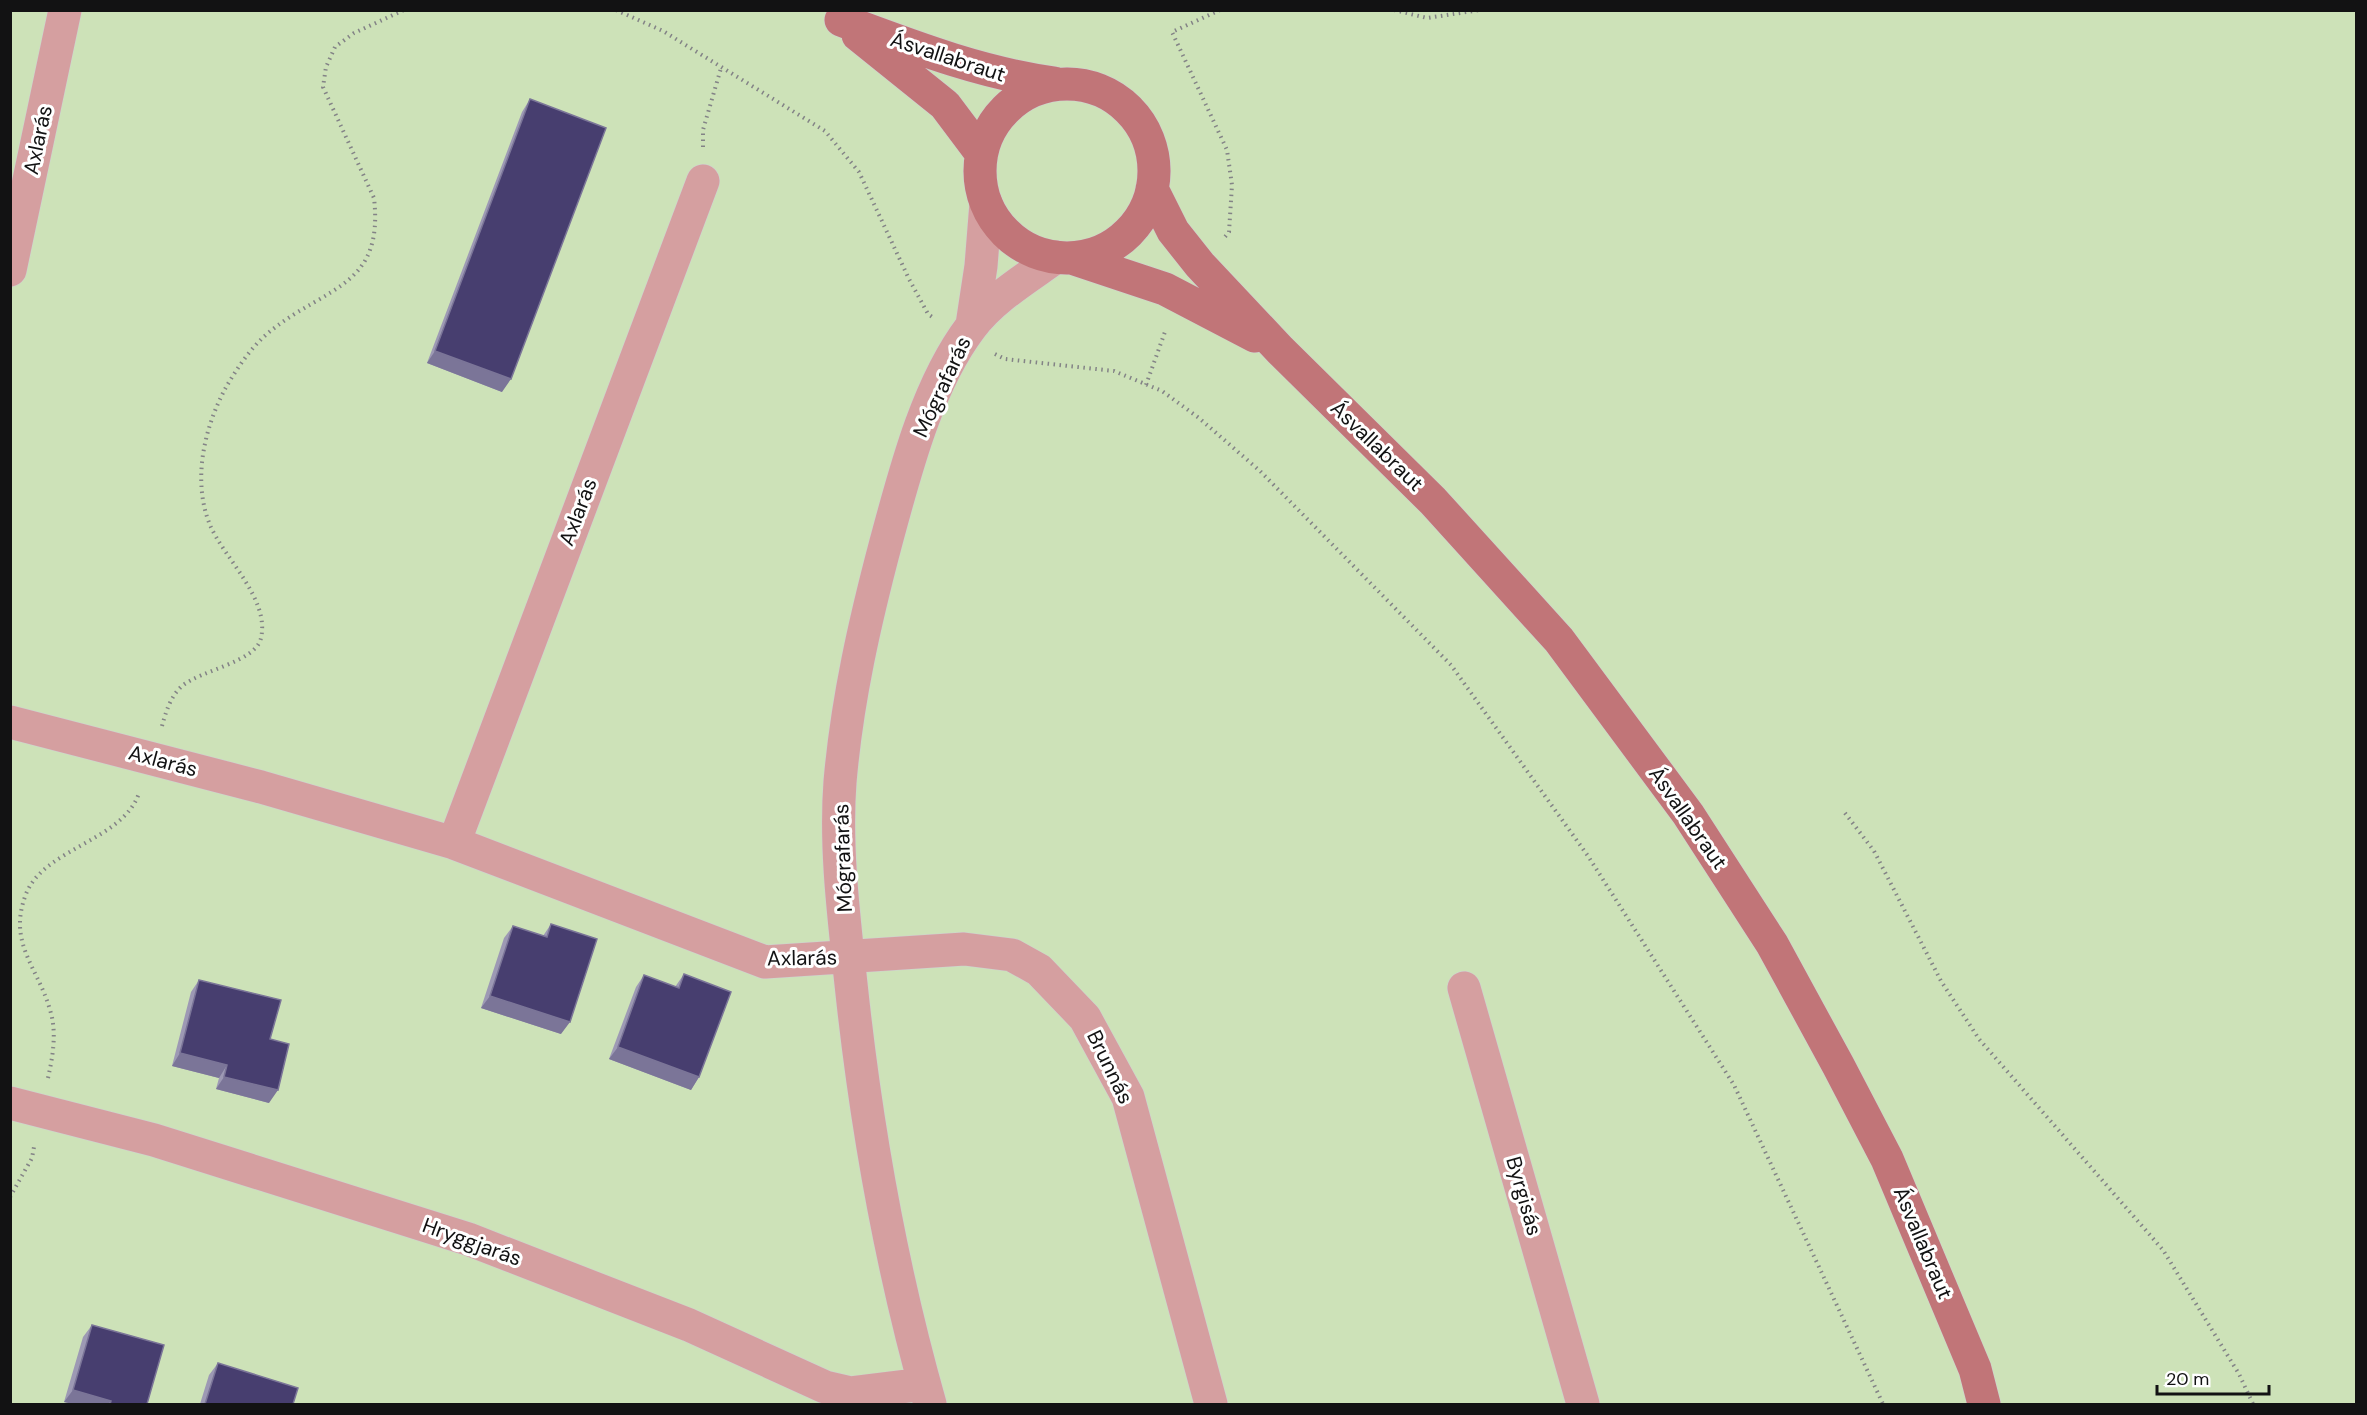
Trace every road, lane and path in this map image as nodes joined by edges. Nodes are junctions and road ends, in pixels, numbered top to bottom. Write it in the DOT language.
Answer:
graph roads {
  1 [pos="65,10"];
  2 [pos="404,10"];
  3 [pos="616,10"];
  4 [pos="1220,10"];
  5 [pos="1394,10"];
  6 [pos="1480,10"];
  7 [pos="833,15"];
  8 [pos="721,68"];
  9 [pos="1058,84"];
  10 [pos="981,153"];
  11 [pos="703,181"];
  12 [pos="1152,189"];
  13 [pos="986,203"];
  14 [pos="1222,239"];
  15 [pos="1064,257"];
  16 [pos="10,270"];
  17 [pos="1167,325"];
  18 [pos="967,332"];
  19 [pos="1280,350"];
  20 [pos="1146,385"];
  21 [pos="10,722"];
  22 [pos="151,758"];
  23 [pos="1845,813"];
  24 [pos="454,843"];
  25 [pos="848,957"];
  26 [pos="1464,988"];
  27 [pos="10,1102"];
  28 [pos="41,1112"];
  29 [pos="10,1197"];
  30 [pos="1976,1369"];
  31 [pos="927,1394"];
  32 [pos="1211,1404"];
  33 [pos="1583,1404"];
  34 [pos="1883,1404"];
  35 [pos="1984,1404"];
  36 [pos="1998,1404"];
  37 [pos="2253,1404"];
  1 -- 16 [label="street, Axlarás"];
  2 -- 22 [label="path"];
  3 -- 8 [label="path"];
  4 -- 14 [label="path"];
  5 -- 6 [label="path"];
  7 -- 9 [label="main road, Ásvallabraut"];
  7 -- 10 [label="main road, Ásvallabraut"];
  8 -- 11 [label="path"];
  8 -- 18 [label="path"];
  9 -- 10 [label="main road"];
  9 -- 12 [label="main road"];
  10 -- 13 [label="main road"];
  11 -- 24 [label="street, Axlarás"];
  12 -- 15 [label="main road"];
  12 -- 19 [label="main road, Ásvallabraut"];
  13 -- 15 [label="main road"];
  13 -- 18 [label="street, Mógrafarás"];
  15 -- 18 [label="street, Mógrafarás"];
  15 -- 19 [label="main road, Ásvallabraut"];
  17 -- 20 [label="path"];
  18 -- 20 [label="path"];
  18 -- 25 [label="street, Mógrafarás"];
  19 -- 30 [label="main road, Ásvallabraut"];
  20 -- 34 [label="path"];
  21 -- 22 [label="street, Axlarás"];
  22 -- 24 [label="street, Axlarás"];
  22 -- 28 [label="path"];
  23 -- 37 [label="path"];
  24 -- 25 [label="street, Axlarás"];
  25 -- 31 [label="street, Mógrafarás"];
  25 -- 32 [label="street, Brunnás"];
  26 -- 33 [label="street, Byrgisás"];
  27 -- 28 [label="street, Hryggjarás"];
  28 -- 29 [label="path"];
  28 -- 31 [label="street, Hryggjarás"];
  30 -- 35 [label="main road, Ásvallabraut"];
  30 -- 36 [label="main road, Ásvallabraut"];
}
